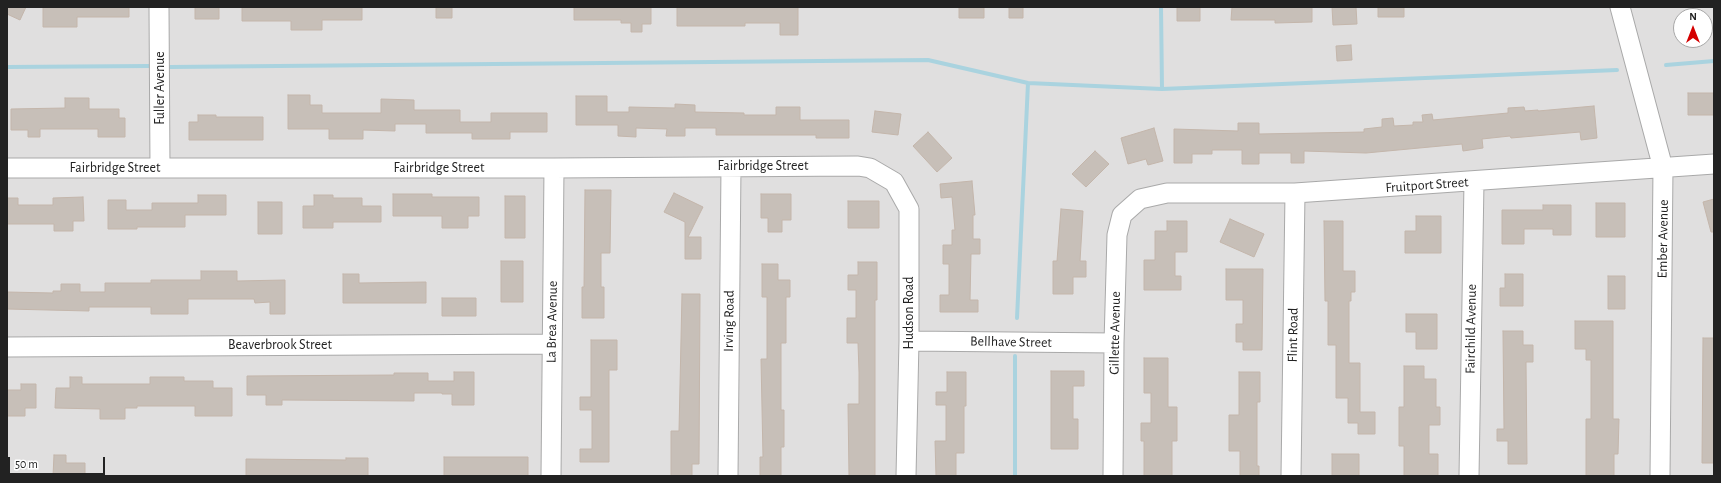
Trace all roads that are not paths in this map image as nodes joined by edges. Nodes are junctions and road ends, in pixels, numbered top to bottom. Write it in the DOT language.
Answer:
graph roads {
  1 [pos="159,7"];
  2 [pos="1620,7"];
  3 [pos="1714,164"];
  4 [pos="731,166"];
  5 [pos="7,168"];
  6 [pos="160,168"];
  7 [pos="554,168"];
  8 [pos="870,168"];
  9 [pos="1663,168"];
  10 [pos="1474,182"];
  11 [pos="1295,193"];
  12 [pos="1140,200"];
  13 [pos="909,341"];
  14 [pos="1114,343"];
  15 [pos="552,344"];
  16 [pos="7,347"];
  17 [pos="551,476"];
  18 [pos="728,476"];
  19 [pos="906,476"];
  20 [pos="1113,476"];
  21 [pos="1291,476"];
  22 [pos="1469,476"];
  23 [pos="1660,476"];
  1 -- 6 [label="street, Fuller Avenue"];
  2 -- 9 [label="street, Ember Avenue"];
  3 -- 9 [label="street, Fruitport Street"];
  4 -- 7 [label="street, Fairbridge Street"];
  4 -- 8 [label="street, Fairbridge Street"];
  4 -- 18 [label="street, Irving Road"];
  5 -- 6 [label="street, Fairbridge Street"];
  6 -- 7 [label="street, Fairbridge Street"];
  7 -- 15 [label="street, La Brea Avenue"];
  8 -- 13 [label="street, Hudson Road"];
  9 -- 10 [label="street, Fruitport Street"];
  9 -- 23 [label="street, Ember Avenue"];
  10 -- 11 [label="street, Fruitport Street"];
  10 -- 22 [label="street, Fairchild Avenue"];
  11 -- 12 [label="street, Fruitport Street"];
  11 -- 21 [label="street, Flint Road"];
  12 -- 14 [label="street, Gillette Avenue"];
  13 -- 14 [label="street, Bellhave Street"];
  13 -- 19 [label="street, Hudson Road"];
  14 -- 20 [label="street, Gillette Avenue"];
  15 -- 16 [label="street, Beaverbrook Street"];
  15 -- 17 [label="street, La Brea Avenue"];
}
